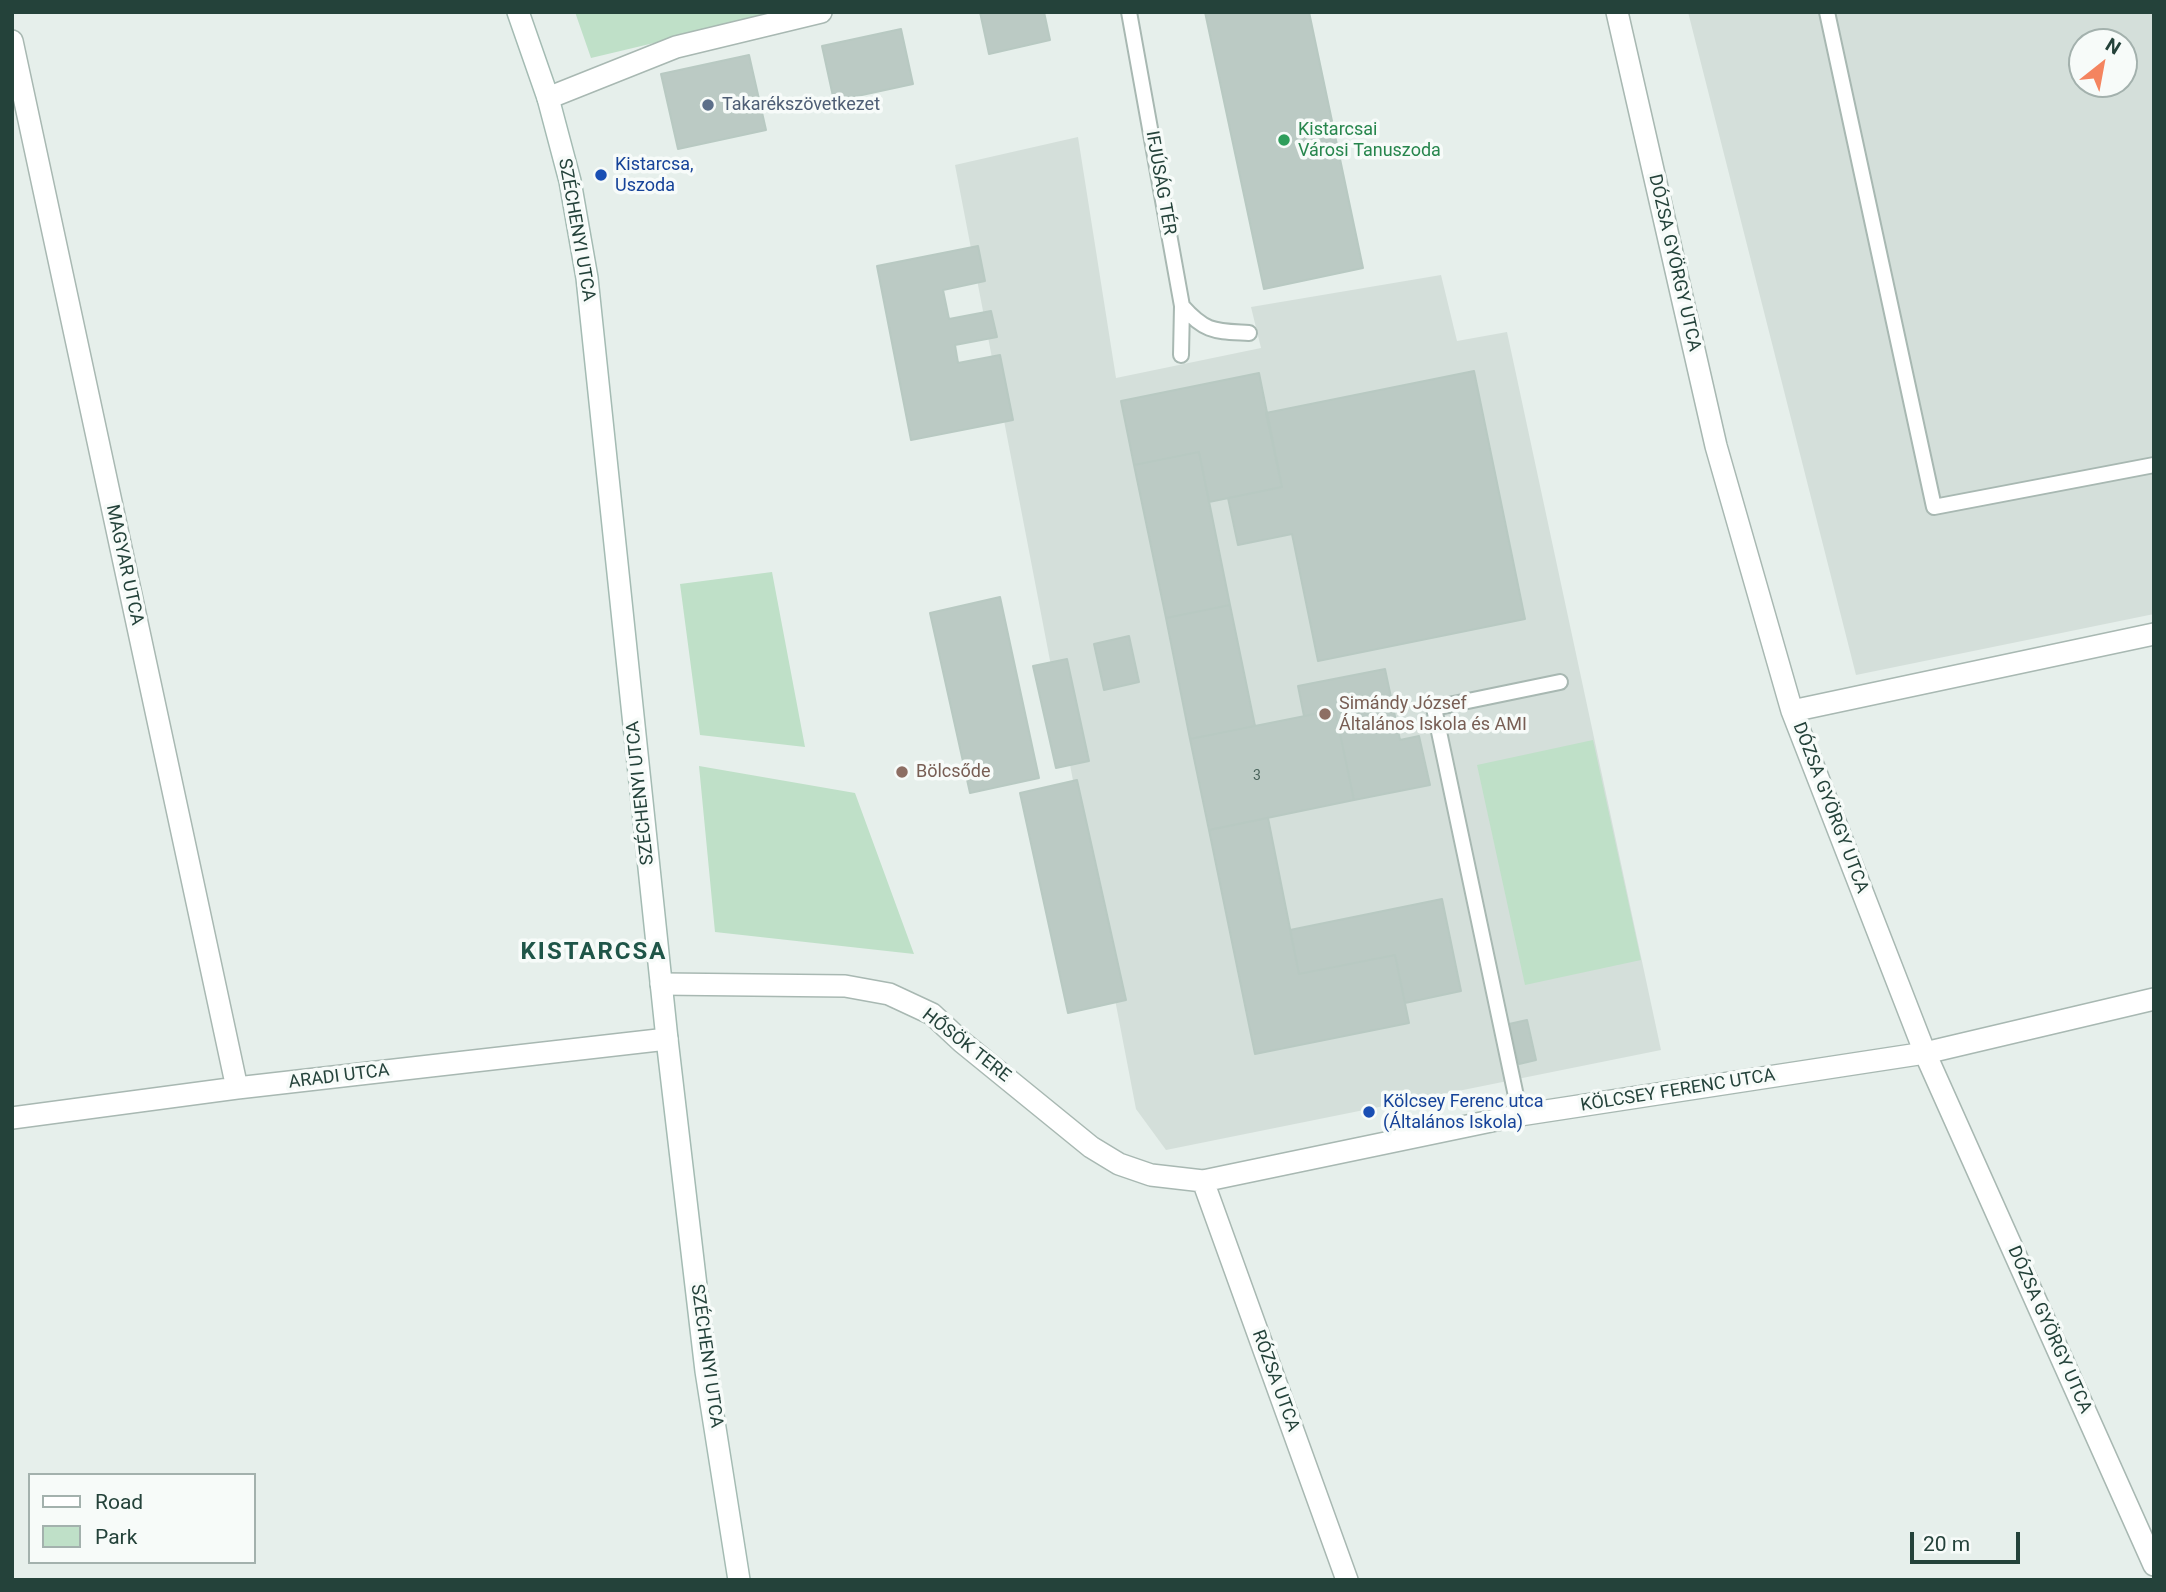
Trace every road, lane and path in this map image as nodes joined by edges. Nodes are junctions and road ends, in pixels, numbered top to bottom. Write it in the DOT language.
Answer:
graph roads {
  1 [pos="518,12"];
  2 [pos="821,12"];
  3 [pos="1129,12"];
  4 [pos="1617,12"];
  5 [pos="1826,12"];
  6 [pos="12,41"];
  7 [pos="548,98"];
  8 [pos="1182,306"];
  9 [pos="1249,332"];
  10 [pos="1181,355"];
  11 [pos="2154,465"];
  12 [pos="2154,634"];
  13 [pos="1560,682"];
  14 [pos="1792,711"];
  15 [pos="662,984"];
  16 [pos="2154,999"];
  17 [pos="667,1039"];
  18 [pos="1925,1052"];
  19 [pos="237,1088"];
  20 [pos="1520,1115"];
  21 [pos="12,1118"];
  22 [pos="1203,1181"];
  23 [pos="2154,1565"];
  24 [pos="739,1580"];
  25 [pos="1348,1580"];
  1 -- 7 [label="street, SZÉCHENYI UTCA"];
  2 -- 7 [label="street"];
  3 -- 8 [label="lane, IFJÚSÁG TÉR"];
  4 -- 14 [label="street, DÓZSA GYÖRGY UTCA"];
  5 -- 11 [label="lane"];
  6 -- 19 [label="street, MAGYAR UTCA"];
  7 -- 15 [label="street, SZÉCHENYI UTCA"];
  8 -- 9 [label="lane"];
  8 -- 10 [label="lane, IFJÚSÁG TÉR"];
  12 -- 14 [label="street"];
  13 -- 20 [label="lane"];
  14 -- 18 [label="street, DÓZSA GYÖRGY UTCA"];
  15 -- 17 [label="street, SZÉCHENYI UTCA"];
  15 -- 22 [label="street, HŐSÖK TERE"];
  16 -- 18 [label="street, KÖLCSEY FERENC UTCA"];
  17 -- 19 [label="street, ARADI UTCA"];
  17 -- 24 [label="street, SZÉCHENYI UTCA"];
  18 -- 20 [label="street, KÖLCSEY FERENC UTCA"];
  18 -- 23 [label="street, DÓZSA GYÖRGY UTCA"];
  19 -- 21 [label="street, ARADI UTCA"];
  20 -- 22 [label="street, KÖLCSEY FERENC UTCA"];
  22 -- 25 [label="street, RÓZSA UTCA"];
}
